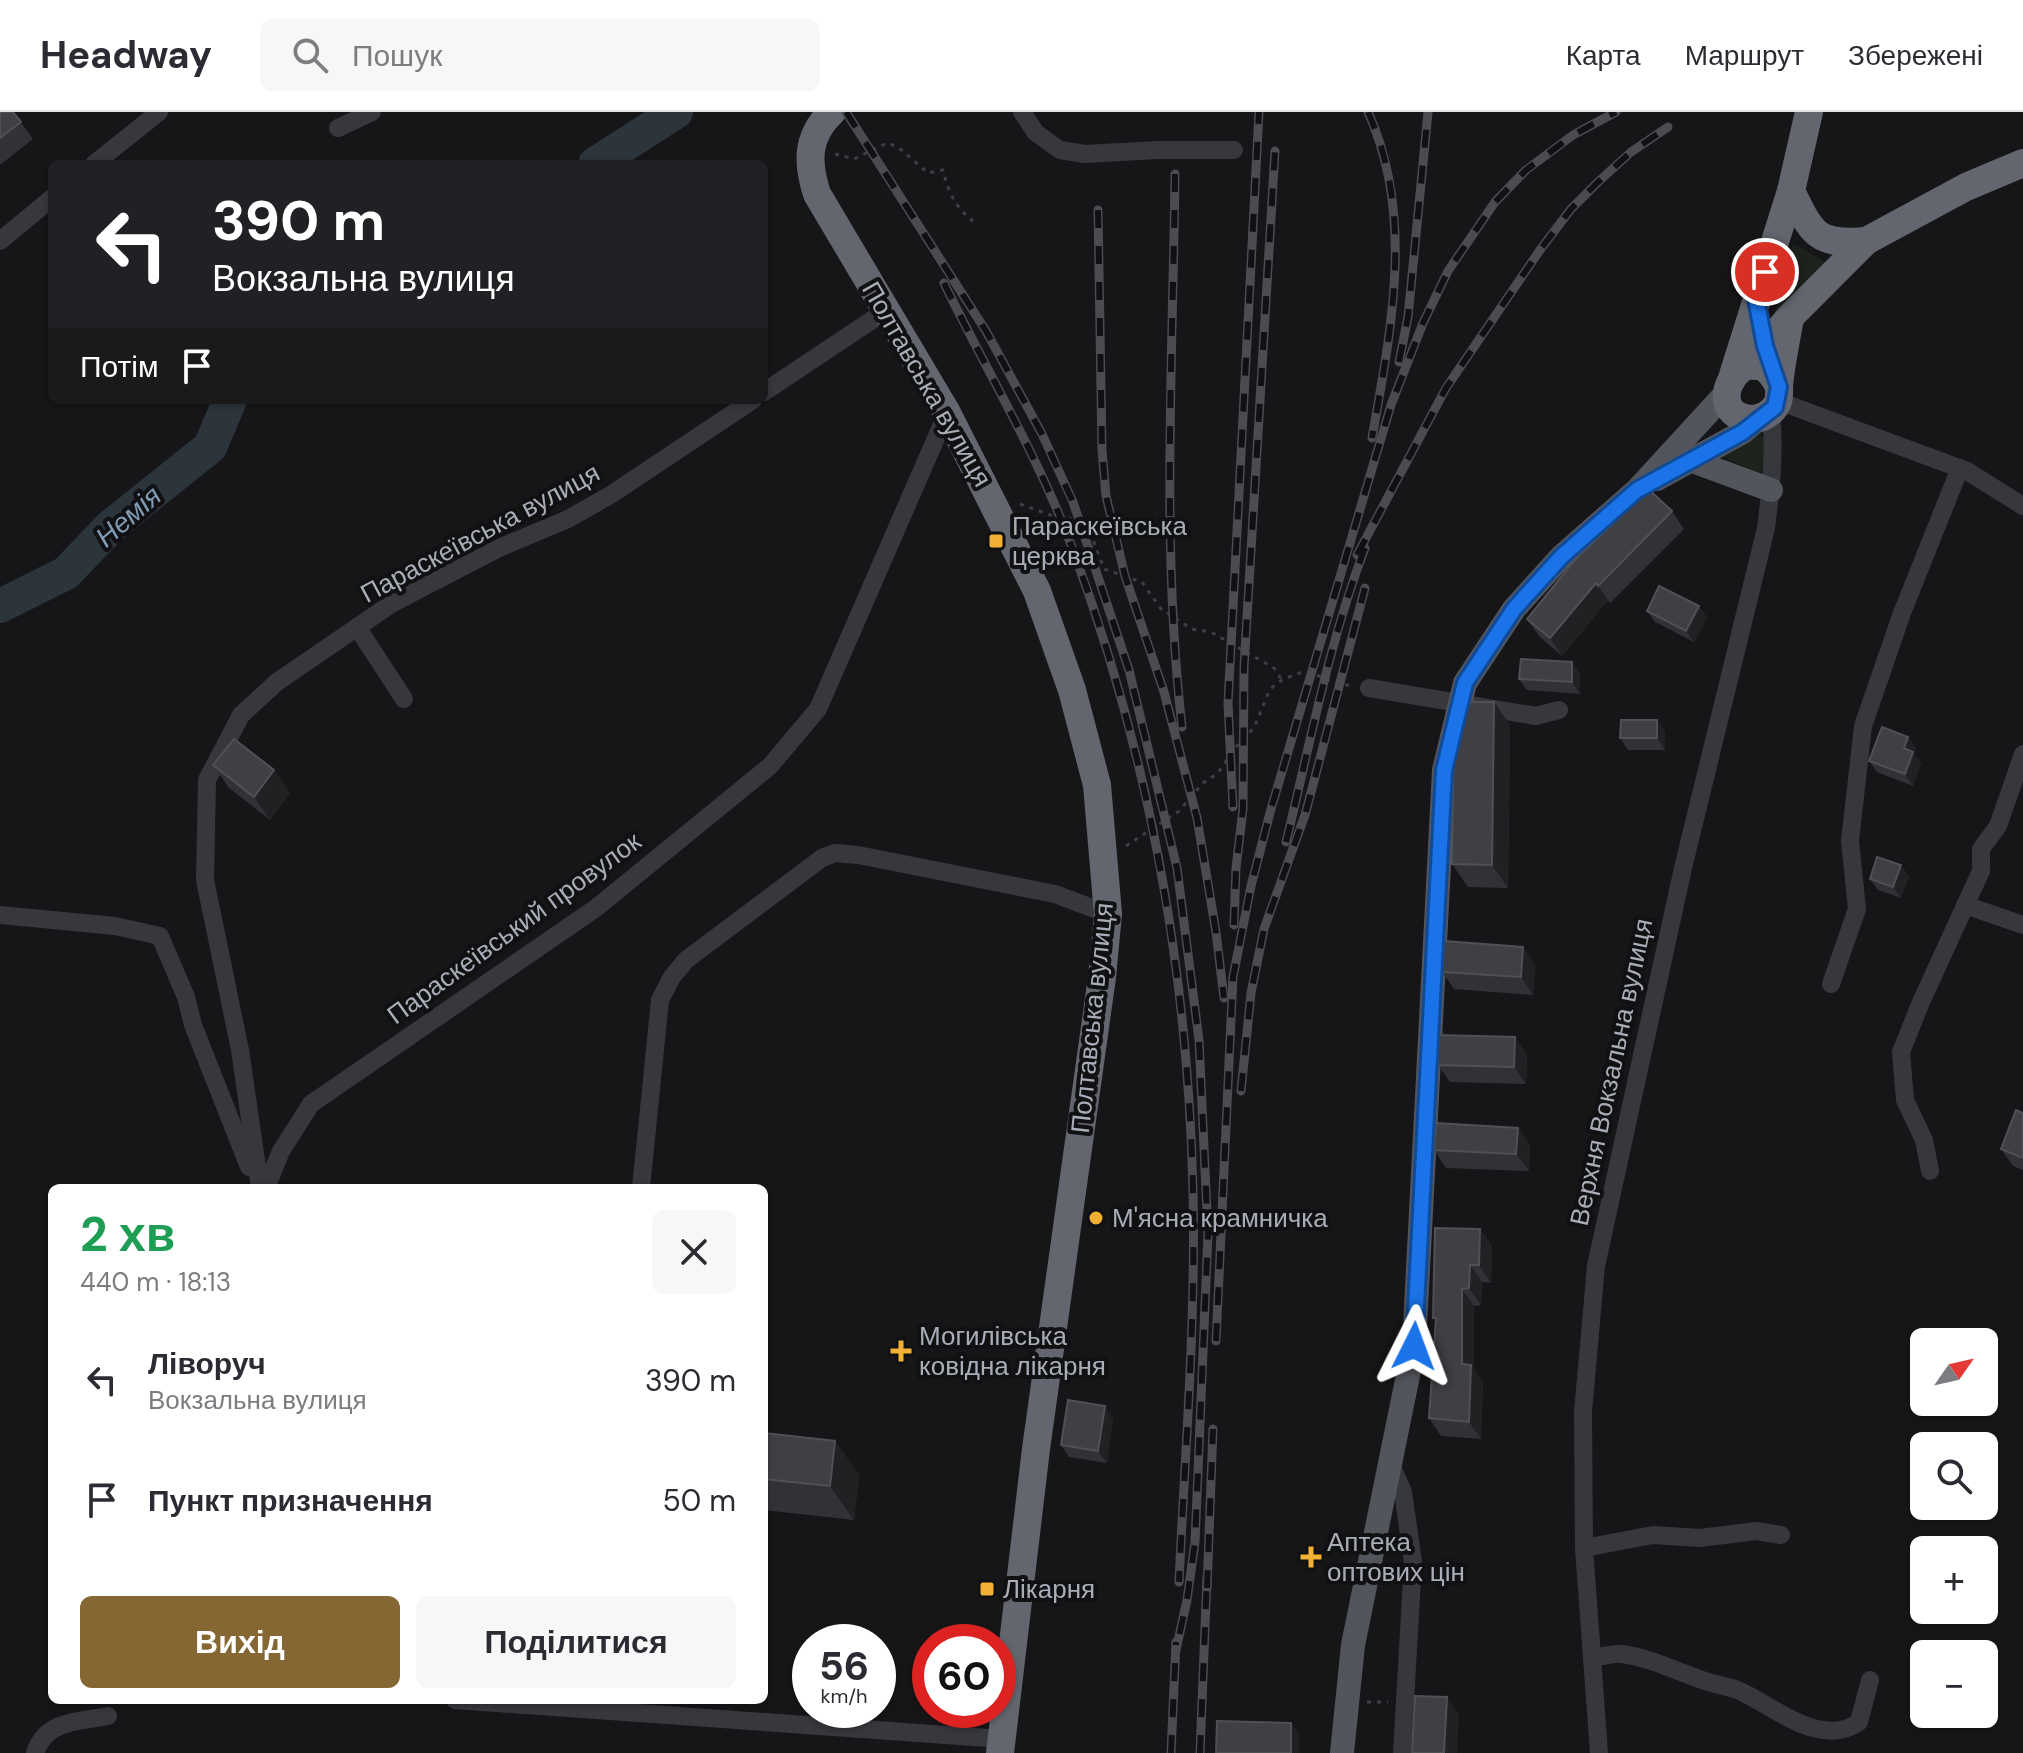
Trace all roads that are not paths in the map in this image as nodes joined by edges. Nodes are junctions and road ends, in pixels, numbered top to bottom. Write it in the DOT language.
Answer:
graph roads {
  1 [pos="159,112"];
  2 [pos="372,112"];
  3 [pos="832,112"];
  4 [pos="1022,112"];
  5 [pos="1809,112"];
  6 [pos="338,128"];
  7 [pos="1234,150"];
  8 [pos="99,160"];
  9 [pos="2023,163"];
  10 [pos="1791,191"];
  11 [pos="48,201"];
  12 [pos="0,241"];
  13 [pos="1866,241"];
  14 [pos="1756,299"];
  15 [pos="887,310"];
  16 [pos="1790,317"];
  17 [pos="1760,386"];
  18 [pos="768,389"];
  19 [pos="747,404"];
  20 [pos="947,413"];
  21 [pos="1690,460"];
  22 [pos="1960,468"];
  23 [pos="1637,490"];
  24 [pos="1771,490"];
  25 [pos="2023,506"];
  26 [pos="357,627"];
  27 [pos="1369,688"];
  28 [pos="404,699"];
  29 [pos="1460,702"];
  30 [pos="1559,710"];
  31 [pos="2023,754"];
  32 [pos="1965,905"];
  33 [pos="1108,914"];
  34 [pos="0,915"];
  35 [pos="2023,925"];
  36 [pos="1831,984"];
  37 [pos="1930,1171"];
  38 [pos="256,1184"];
  39 [pos="257,1184"];
  40 [pos="268,1184"];
  41 [pos="641,1184"];
  42 [pos="1389,1461"];
  43 [pos="1781,1535"];
  44 [pos="1584,1548"];
  45 [pos="1592,1658"];
  46 [pos="1870,1680"];
  47 [pos="505,1704"];
  48 [pos="108,1716"];
  49 [pos="993,1743"];
  50 [pos="1342,1752"];
  51 [pos="35,1753"];
  52 [pos="960,1753"];
  53 [pos="1402,1753"];
  54 [pos="1599,1753"];
  1 -- 8 [label="street"];
  2 -- 6 [label="street"];
  3 -- 15 [label="highway, Полтавська вулиця"];
  4 -- 7 [label="street"];
  5 -- 10 [label="highway"];
  9 -- 13 [label="highway"];
  10 -- 13 [label="highway"];
  10 -- 14 [label="highway"];
  11 -- 12 [label="street"];
  13 -- 16 [label="highway"];
  14 -- 17 [label="highway"];
  14 -- 17 [label="highway"];
  15 -- 18 [label="street"];
  15 -- 20 [label="highway, Полтавська вулиця"];
  16 -- 17 [label="highway"];
  16 -- 17 [label="highway"];
  17 -- 21 [label="main road"];
  17 -- 22 [label="street"];
  17 -- 23 [label="main road"];
  17 -- 24 [label="street, Верхня Вокзальна вулиця"];
  19 -- 26 [label="street, Параскеївська вулиця"];
  20 -- 33 [label="highway, Полтавська вулиця"];
  20 -- 40 [label="street, Параскеївський провулок"];
  21 -- 23 [label="main road"];
  21 -- 24 [label="main road"];
  22 -- 25 [label="street"];
  22 -- 36 [label="street"];
  23 -- 29 [label="main road"];
  24 -- 44 [label="street, Верхня Вокзальна вулиця"];
  26 -- 28 [label="street"];
  26 -- 39 [label="street, Параскеївська вулиця"];
  27 -- 29 [label="street"];
  29 -- 30 [label="street"];
  29 -- 42 [label="main road"];
  31 -- 32 [label="street"];
  32 -- 35 [label="street"];
  32 -- 37 [label="street"];
  33 -- 41 [label="street"];
  33 -- 49 [label="highway, Полтавська вулиця"];
  34 -- 38 [label="street"];
  42 -- 50 [label="main road"];
  42 -- 53 [label="street"];
  43 -- 44 [label="street"];
  44 -- 45 [label="street, Верхня Вокзальна вулиця"];
  45 -- 46 [label="street"];
  45 -- 54 [label="street, Верхня Вокзальна вулиця"];
  47 -- 49 [label="street"];
  48 -- 51 [label="street"];
  49 -- 52 [label="street"];
}
